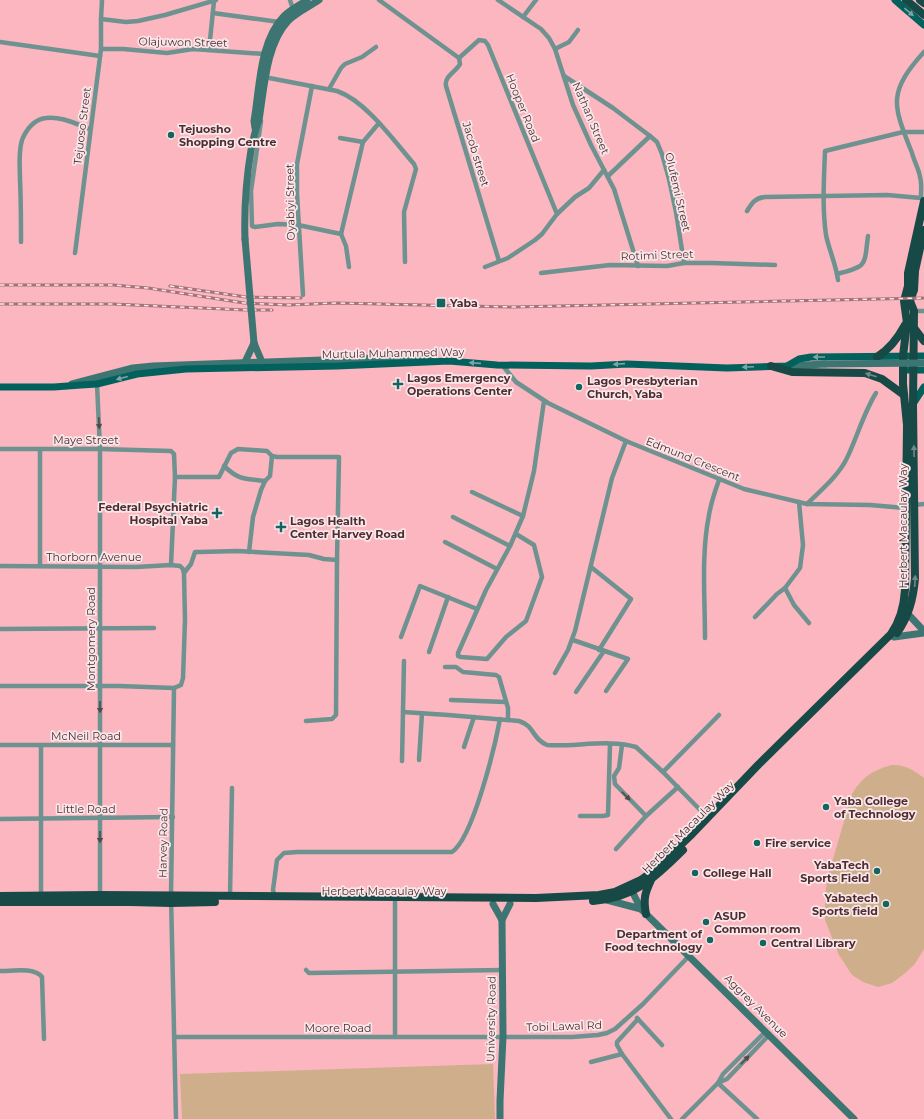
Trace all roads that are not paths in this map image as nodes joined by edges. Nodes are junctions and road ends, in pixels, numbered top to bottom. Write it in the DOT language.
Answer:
graph roads {
  1 [pos="102,0"];
  2 [pos="215,0"];
  3 [pos="290,0"];
  4 [pos="307,0"];
  5 [pos="319,0"];
  6 [pos="379,0"];
  7 [pos="498,0"];
  8 [pos="536,0"];
  9 [pos="895,0"];
  10 [pos="906,0"];
  11 [pos="920,0"];
  12 [pos="924,3"];
  13 [pos="293,9"];
  14 [pos="213,13"];
  15 [pos="924,15"];
  16 [pos="523,17"];
  17 [pos="100,19"];
  18 [pos="279,22"];
  19 [pos="924,25"];
  20 [pos="578,30"];
  21 [pos="0,42"];
  22 [pos="376,47"];
  23 [pos="101,49"];
  24 [pos="555,49"];
  25 [pos="210,50"];
  26 [pos="924,52"];
  27 [pos="264,54"];
  28 [pos="100,56"];
  29 [pos="459,58"];
  30 [pos="564,76"];
  31 [pos="264,77"];
  32 [pos="312,86"];
  33 [pos="329,89"];
  34 [pos="261,108"];
  35 [pos="379,123"];
  36 [pos="90,129"];
  37 [pos="255,132"];
  38 [pos="904,132"];
  39 [pos="924,132"];
  40 [pos="650,136"];
  41 [pos="340,138"];
  42 [pos="363,142"];
  43 [pos="604,170"];
  44 [pos="608,176"];
  45 [pos="823,196"];
  46 [pos="923,201"];
  47 [pos="746,211"];
  48 [pos="557,214"];
  49 [pos="298,225"];
  50 [pos="924,230"];
  51 [pos="341,234"];
  52 [pos="868,236"];
  53 [pos="21,242"];
  54 [pos="75,253"];
  55 [pos="499,261"];
  56 [pos="405,262"];
  57 [pos="684,263"];
  58 [pos="775,265"];
  59 [pos="638,266"];
  60 [pos="348,267"];
  61 [pos="485,267"];
  62 [pos="541,273"];
  63 [pos="837,274"];
  64 [pos="838,280"];
  65 [pos="302,295"];
  66 [pos="914,311"];
  67 [pos="924,311"];
  68 [pos="910,325"];
  69 [pos="924,341"];
  70 [pos="254,343"];
  71 [pos="914,355"];
  72 [pos="903,356"];
  73 [pos="924,356"];
  74 [pos="877,357"];
  75 [pos="449,361"];
  76 [pos="245,362"];
  77 [pos="262,362"];
  78 [pos="924,363"];
  79 [pos="497,365"];
  80 [pos="771,366"];
  81 [pos="787,366"];
  82 [pos="903,370"];
  83 [pos="913,370"];
  84 [pos="924,370"];
  85 [pos="97,384"];
  86 [pos="0,387"];
  87 [pos="54,387"];
  88 [pos="924,387"];
  89 [pos="876,393"];
  90 [pos="904,394"];
  91 [pos="544,401"];
  92 [pos="912,404"];
  93 [pos="626,441"];
  94 [pos="0,449"];
  95 [pos="40,449"];
  96 [pos="100,449"];
  97 [pos="272,456"];
  98 [pos="224,466"];
  99 [pos="175,477"];
  100 [pos="719,480"];
  101 [pos="265,481"];
  102 [pos="472,492"];
  103 [pos="800,502"];
  104 [pos="807,504"];
  105 [pos="924,504"];
  106 [pos="914,505"];
  107 [pos="905,508"];
  108 [pos="523,516"];
  109 [pos="453,517"];
  110 [pos="516,534"];
  111 [pos="445,542"];
  112 [pos="510,546"];
  113 [pos="249,552"];
  114 [pos="336,560"];
  115 [pos="172,565"];
  116 [pos="0,566"];
  117 [pos="40,566"];
  118 [pos="100,566"];
  119 [pos="591,567"];
  120 [pos="497,569"];
  121 [pos="184,573"];
  122 [pos="785,588"];
  123 [pos="448,597"];
  124 [pos="477,609"];
  125 [pos="908,614"];
  126 [pos="756,617"];
  127 [pos="809,623"];
  128 [pos="99,628"];
  129 [pos="154,628"];
  130 [pos="0,629"];
  131 [pos="924,632"];
  132 [pos="401,636"];
  133 [pos="894,637"];
  134 [pos="705,638"];
  135 [pos="572,640"];
  136 [pos="601,650"];
  137 [pos="429,652"];
  138 [pos="404,661"];
  139 [pos="445,667"];
  140 [pos="555,673"];
  141 [pos="0,686"];
  142 [pos="100,686"];
  143 [pos="174,688"];
  144 [pos="606,691"];
  145 [pos="576,692"];
  146 [pos="451,700"];
  147 [pos="506,702"];
  148 [pos="403,712"];
  149 [pos="422,713"];
  150 [pos="719,715"];
  151 [pos="474,717"];
  152 [pos="500,719"];
  153 [pos="508,720"];
  154 [pos="306,721"];
  155 [pos="610,744"];
  156 [pos="0,745"];
  157 [pos="41,745"];
  158 [pos="100,745"];
  159 [pos="173,745"];
  160 [pos="622,745"];
  161 [pos="464,747"];
  162 [pos="419,760"];
  163 [pos="402,761"];
  164 [pos="663,772"];
  165 [pos="678,787"];
  166 [pos="232,788"];
  167 [pos="580,816"];
  168 [pos="646,816"];
  169 [pos="173,817"];
  170 [pos="42,818"];
  171 [pos="100,818"];
  172 [pos="708,818"];
  173 [pos="0,819"];
  174 [pos="616,849"];
  175 [pos="652,880"];
  176 [pos="632,891"];
  177 [pos="100,895"];
  178 [pos="0,896"];
  179 [pos="41,896"];
  180 [pos="230,897"];
  181 [pos="275,897"];
  182 [pos="171,900"];
  183 [pos="607,900"];
  184 [pos="0,902"];
  185 [pos="395,902"];
  186 [pos="493,904"];
  187 [pos="510,904"];
  188 [pos="644,912"];
  189 [pos="502,920"];
  190 [pos="689,956"];
  191 [pos="306,970"];
  192 [pos="503,970"];
  193 [pos="0,971"];
  194 [pos="394,972"];
  195 [pos="633,1014"];
  196 [pos="638,1019"];
  197 [pos="767,1034"];
  198 [pos="503,1036"];
  199 [pos="174,1037"];
  200 [pos="395,1037"];
  201 [pos="44,1039"];
  202 [pos="662,1045"];
  203 [pos="622,1054"];
  204 [pos="591,1062"];
  205 [pos="718,1082"];
  206 [pos="176,1119"];
  207 [pos="500,1119"];
  208 [pos="671,1119"];
  209 [pos="682,1119"];
  210 [pos="757,1119"];
  211 [pos="854,1119"];
  1 -- 17 [label="street, Tejuoso Street"];
  2 -- 14 [label="street"];
  2 -- 17 [label="street"];
  3 -- 13 [label="street"];
  4 -- 13 [label="main road"];
  5 -- 31 [label="main road"];
  6 -- 29 [label="street"];
  7 -- 16 [label="street, Nathan Street"];
  8 -- 16 [label="street"];
  9 -- 19 [label="main road, one-way"];
  10 -- 15 [label="highway"];
  11 -- 12 [label="highway"];
  13 -- 18 [label="main road"];
  14 -- 18 [label="street"];
  14 -- 25 [label="street"];
  16 -- 24 [label="street, Nathan Street"];
  17 -- 23 [label="street, Tejuoso Street"];
  18 -- 27 [label="main road"];
  20 -- 24 [label="street"];
  21 -- 28 [label="street"];
  22 -- 33 [label="street"];
  23 -- 25 [label="street, Olajuwon Street"];
  23 -- 28 [label="street, Tejuoso Street"];
  24 -- 30 [label="street, Nathan Street"];
  25 -- 27 [label="street, Olajuwon Street"];
  26 -- 38 [label="street"];
  27 -- 31 [label="main road"];
  28 -- 36 [label="street, Tejuoso Street"];
  29 -- 48 [label="street, Hooper Road"];
  29 -- 55 [label="street, Jacob street"];
  30 -- 40 [label="street, Olufemi Street"];
  30 -- 43 [label="street, Nathan Street"];
  31 -- 32 [label="street"];
  31 -- 34 [label="main road"];
  31 -- 37 [label="main road"];
  32 -- 33 [label="street"];
  32 -- 49 [label="street, Oyabiyi Street"];
  33 -- 35 [label="street"];
  34 -- 37 [label="main road"];
  34 -- 49 [label="street"];
  35 -- 42 [label="street"];
  35 -- 56 [label="street"];
  36 -- 53 [label="street"];
  36 -- 54 [label="street, Tejuoso Street"];
  37 -- 70 [label="main road, bridge"];
  38 -- 39 [label="street"];
  38 -- 45 [label="street"];
  38 -- 46 [label="street"];
  40 -- 44 [label="street"];
  40 -- 57 [label="street, Olufemi Street"];
  41 -- 42 [label="street"];
  42 -- 51 [label="street"];
  43 -- 44 [label="street, Nathan Street"];
  43 -- 48 [label="street"];
  44 -- 59 [label="street, Nathan Street"];
  45 -- 46 [label="street"];
  45 -- 47 [label="street"];
  45 -- 63 [label="street"];
  46 -- 68 [label="highway"];
  48 -- 55 [label="street"];
  49 -- 51 [label="street"];
  49 -- 65 [label="street, Oyabiyi Street"];
  50 -- 66 [label="highway"];
  51 -- 60 [label="street"];
  52 -- 63 [label="street"];
  55 -- 61 [label="street"];
  57 -- 58 [label="street, Rotimi Street"];
  57 -- 59 [label="street, Rotimi Street"];
  59 -- 62 [label="street, Rotimi Street"];
  63 -- 64 [label="street"];
  66 -- 67 [label="street"];
  66 -- 68 [label="highway"];
  68 -- 69 [label="highway"];
  68 -- 71 [label="highway, Herbert Macaulay Way"];
  68 -- 72 [label="highway, Herbert Macaulay Way"];
  68 -- 74 [label="highway"];
  70 -- 76 [label="main road"];
  70 -- 77 [label="main road"];
  71 -- 72 [label="main road"];
  71 -- 73 [label="main road"];
  71 -- 83 [label="highway, Herbert Macaulay Way"];
  72 -- 74 [label="main road"];
  72 -- 82 [label="highway, Herbert Macaulay Way"];
  74 -- 81 [label="main road, one-way"];
  75 -- 77 [label="main road"];
  79 -- 75 [label="main road, Murtula Muhammed Way, one-way"];
  75 -- 85 [label="main road, Murtula Muhammed Way, one-way"];
  76 -- 77 [label="main road"];
  76 -- 87 [label="main road"];
  78 -- 81 [label="main road, bridge"];
  80 -- 79 [label="main road, Murtula Muhammed Way, one-way"];
  79 -- 91 [label="street, Edmund Crescent"];
  80 -- 81 [label="main road, Murtula Muhammed Way"];
  90 -- 80 [label="highway, one-way"];
  82 -- 83 [label="main road"];
  82 -- 90 [label="highway, Herbert Macaulay Way"];
  83 -- 84 [label="main road"];
  83 -- 92 [label="highway, Herbert Macaulay Way"];
  85 -- 87 [label="main road, Murtula Muhammed Way"];
  85 -- 96 [label="street, Montgomery Road, one-way"];
  86 -- 87 [label="main road, Murtula Muhammed Way"];
  88 -- 92 [label="main road"];
  89 -- 104 [label="street"];
  90 -- 107 [label="highway, Herbert Macaulay Way"];
  91 -- 93 [label="street, Edmund Crescent"];
  91 -- 108 [label="street"];
  106 -- 92 [label="highway, Herbert Macaulay Way, one-way"];
  93 -- 100 [label="street, Edmund Crescent"];
  93 -- 119 [label="street"];
  94 -- 95 [label="street, Maye Street"];
  95 -- 96 [label="street, Maye Street"];
  95 -- 117 [label="street"];
  96 -- 99 [label="street, Maye Street"];
  96 -- 118 [label="street, Montgomery Road"];
  97 -- 98 [label="street"];
  97 -- 101 [label="street"];
  97 -- 114 [label="street"];
  98 -- 99 [label="street"];
  98 -- 101 [label="street"];
  99 -- 115 [label="street"];
  100 -- 103 [label="street, Edmund Crescent"];
  100 -- 134 [label="street"];
  101 -- 113 [label="street"];
  102 -- 108 [label="street"];
  103 -- 104 [label="street, Edmund Crescent"];
  103 -- 122 [label="street"];
  104 -- 107 [label="street, Edmund Crescent"];
  105 -- 106 [label="street"];
  125 -- 106 [label="highway, Herbert Macaulay Way, one-way"];
  107 -- 172 [label="highway, Herbert Macaulay Way"];
  108 -- 110 [label="street"];
  109 -- 112 [label="street"];
  110 -- 112 [label="street"];
  110 -- 124 [label="street"];
  111 -- 120 [label="street"];
  112 -- 120 [label="street"];
  113 -- 114 [label="street"];
  113 -- 121 [label="street"];
  114 -- 154 [label="street"];
  115 -- 118 [label="street, Thorborn Avenue"];
  115 -- 121 [label="street"];
  116 -- 117 [label="street, Thorborn Avenue"];
  117 -- 118 [label="street, Thorborn Avenue"];
  118 -- 128 [label="street, Montgomery Road"];
  119 -- 135 [label="street"];
  119 -- 136 [label="street"];
  120 -- 124 [label="street"];
  121 -- 143 [label="street"];
  122 -- 126 [label="street"];
  122 -- 127 [label="street"];
  123 -- 124 [label="street"];
  123 -- 132 [label="street"];
  123 -- 137 [label="street"];
  125 -- 131 [label="main road"];
  125 -- 133 [label="highway, Herbert Macaulay Way"];
  128 -- 129 [label="street"];
  128 -- 130 [label="street"];
  128 -- 142 [label="street, Montgomery Road"];
  131 -- 133 [label="main road"];
  133 -- 175 [label="highway, Herbert Macaulay Way"];
  135 -- 136 [label="street"];
  135 -- 140 [label="street"];
  136 -- 144 [label="street"];
  136 -- 145 [label="street"];
  138 -- 148 [label="street"];
  139 -- 147 [label="street"];
  141 -- 142 [label="street"];
  142 -- 143 [label="street"];
  142 -- 158 [label="street, Montgomery Road, one-way"];
  143 -- 159 [label="street, Harvey Road"];
  146 -- 147 [label="street"];
  147 -- 153 [label="street"];
  148 -- 149 [label="street"];
  148 -- 163 [label="street"];
  149 -- 151 [label="street"];
  149 -- 162 [label="street"];
  150 -- 164 [label="street"];
  151 -- 152 [label="street"];
  151 -- 161 [label="street"];
  152 -- 153 [label="street"];
  152 -- 181 [label="street"];
  153 -- 155 [label="street"];
  155 -- 160 [label="street"];
  155 -- 167 [label="street"];
  156 -- 157 [label="street, McNeil Road"];
  157 -- 158 [label="street, McNeil Road"];
  157 -- 170 [label="street"];
  158 -- 159 [label="street, McNeil Road"];
  158 -- 171 [label="street, Montgomery Road"];
  159 -- 169 [label="street, Harvey Road"];
  160 -- 164 [label="street"];
  160 -- 168 [label="street, one-way"];
  164 -- 165 [label="street"];
  165 -- 168 [label="street"];
  165 -- 172 [label="street"];
  166 -- 180 [label="street"];
  168 -- 174 [label="street"];
  169 -- 171 [label="street, Little Road"];
  169 -- 182 [label="street, Harvey Road"];
  170 -- 171 [label="street, Little Road"];
  170 -- 173 [label="street, Little Road"];
  170 -- 179 [label="street"];
  171 -- 177 [label="street, Montgomery Road, one-way"];
  172 -- 181 [label="highway, Herbert Macaulay Way"];
  175 -- 176 [label="highway, Herbert Macaulay Way"];
  175 -- 188 [label="highway"];
  176 -- 183 [label="highway, Herbert Macaulay Way"];
  176 -- 188 [label="main road"];
  177 -- 179 [label="highway, Herbert Macaulay Way"];
  177 -- 182 [label="highway, Herbert Macaulay Way"];
  178 -- 179 [label="highway, Herbert Macaulay Way"];
  180 -- 181 [label="highway, Herbert Macaulay Way"];
  180 -- 182 [label="highway, Herbert Macaulay Way"];
  182 -- 184 [label="highway, Herbert Macaulay Way"];
  182 -- 185 [label="highway, Herbert Macaulay Way"];
  182 -- 199 [label="street, Harvey Road"];
  183 -- 187 [label="highway, Herbert Macaulay Way"];
  183 -- 188 [label="main road"];
  185 -- 186 [label="highway, Herbert Macaulay Way"];
  185 -- 194 [label="street"];
  186 -- 187 [label="highway, Herbert Macaulay Way"];
  186 -- 189 [label="main road"];
  187 -- 189 [label="main road"];
  188 -- 190 [label="main road, Aggrey Avenue"];
  189 -- 192 [label="main road, University Road"];
  190 -- 195 [label="street, Tobi Lawal Rd"];
  190 -- 197 [label="main road, Aggrey Avenue"];
  191 -- 194 [label="street"];
  192 -- 194 [label="street"];
  192 -- 198 [label="main road, University Road"];
  193 -- 201 [label="street"];
  194 -- 200 [label="street"];
  195 -- 196 [label="street"];
  195 -- 198 [label="street, Tobi Lawal Rd"];
  196 -- 202 [label="street"];
  196 -- 203 [label="street"];
  197 -- 205 [label="street"];
  197 -- 211 [label="main road, Aggrey Avenue"];
  198 -- 200 [label="street, Moore Road"];
  198 -- 207 [label="main road, University Road"];
  199 -- 200 [label="street, Moore Road"];
  199 -- 206 [label="street, Harvey Road"];
  203 -- 204 [label="street"];
  203 -- 208 [label="street"];
  205 -- 209 [label="street"];
  205 -- 210 [label="street"];
}
